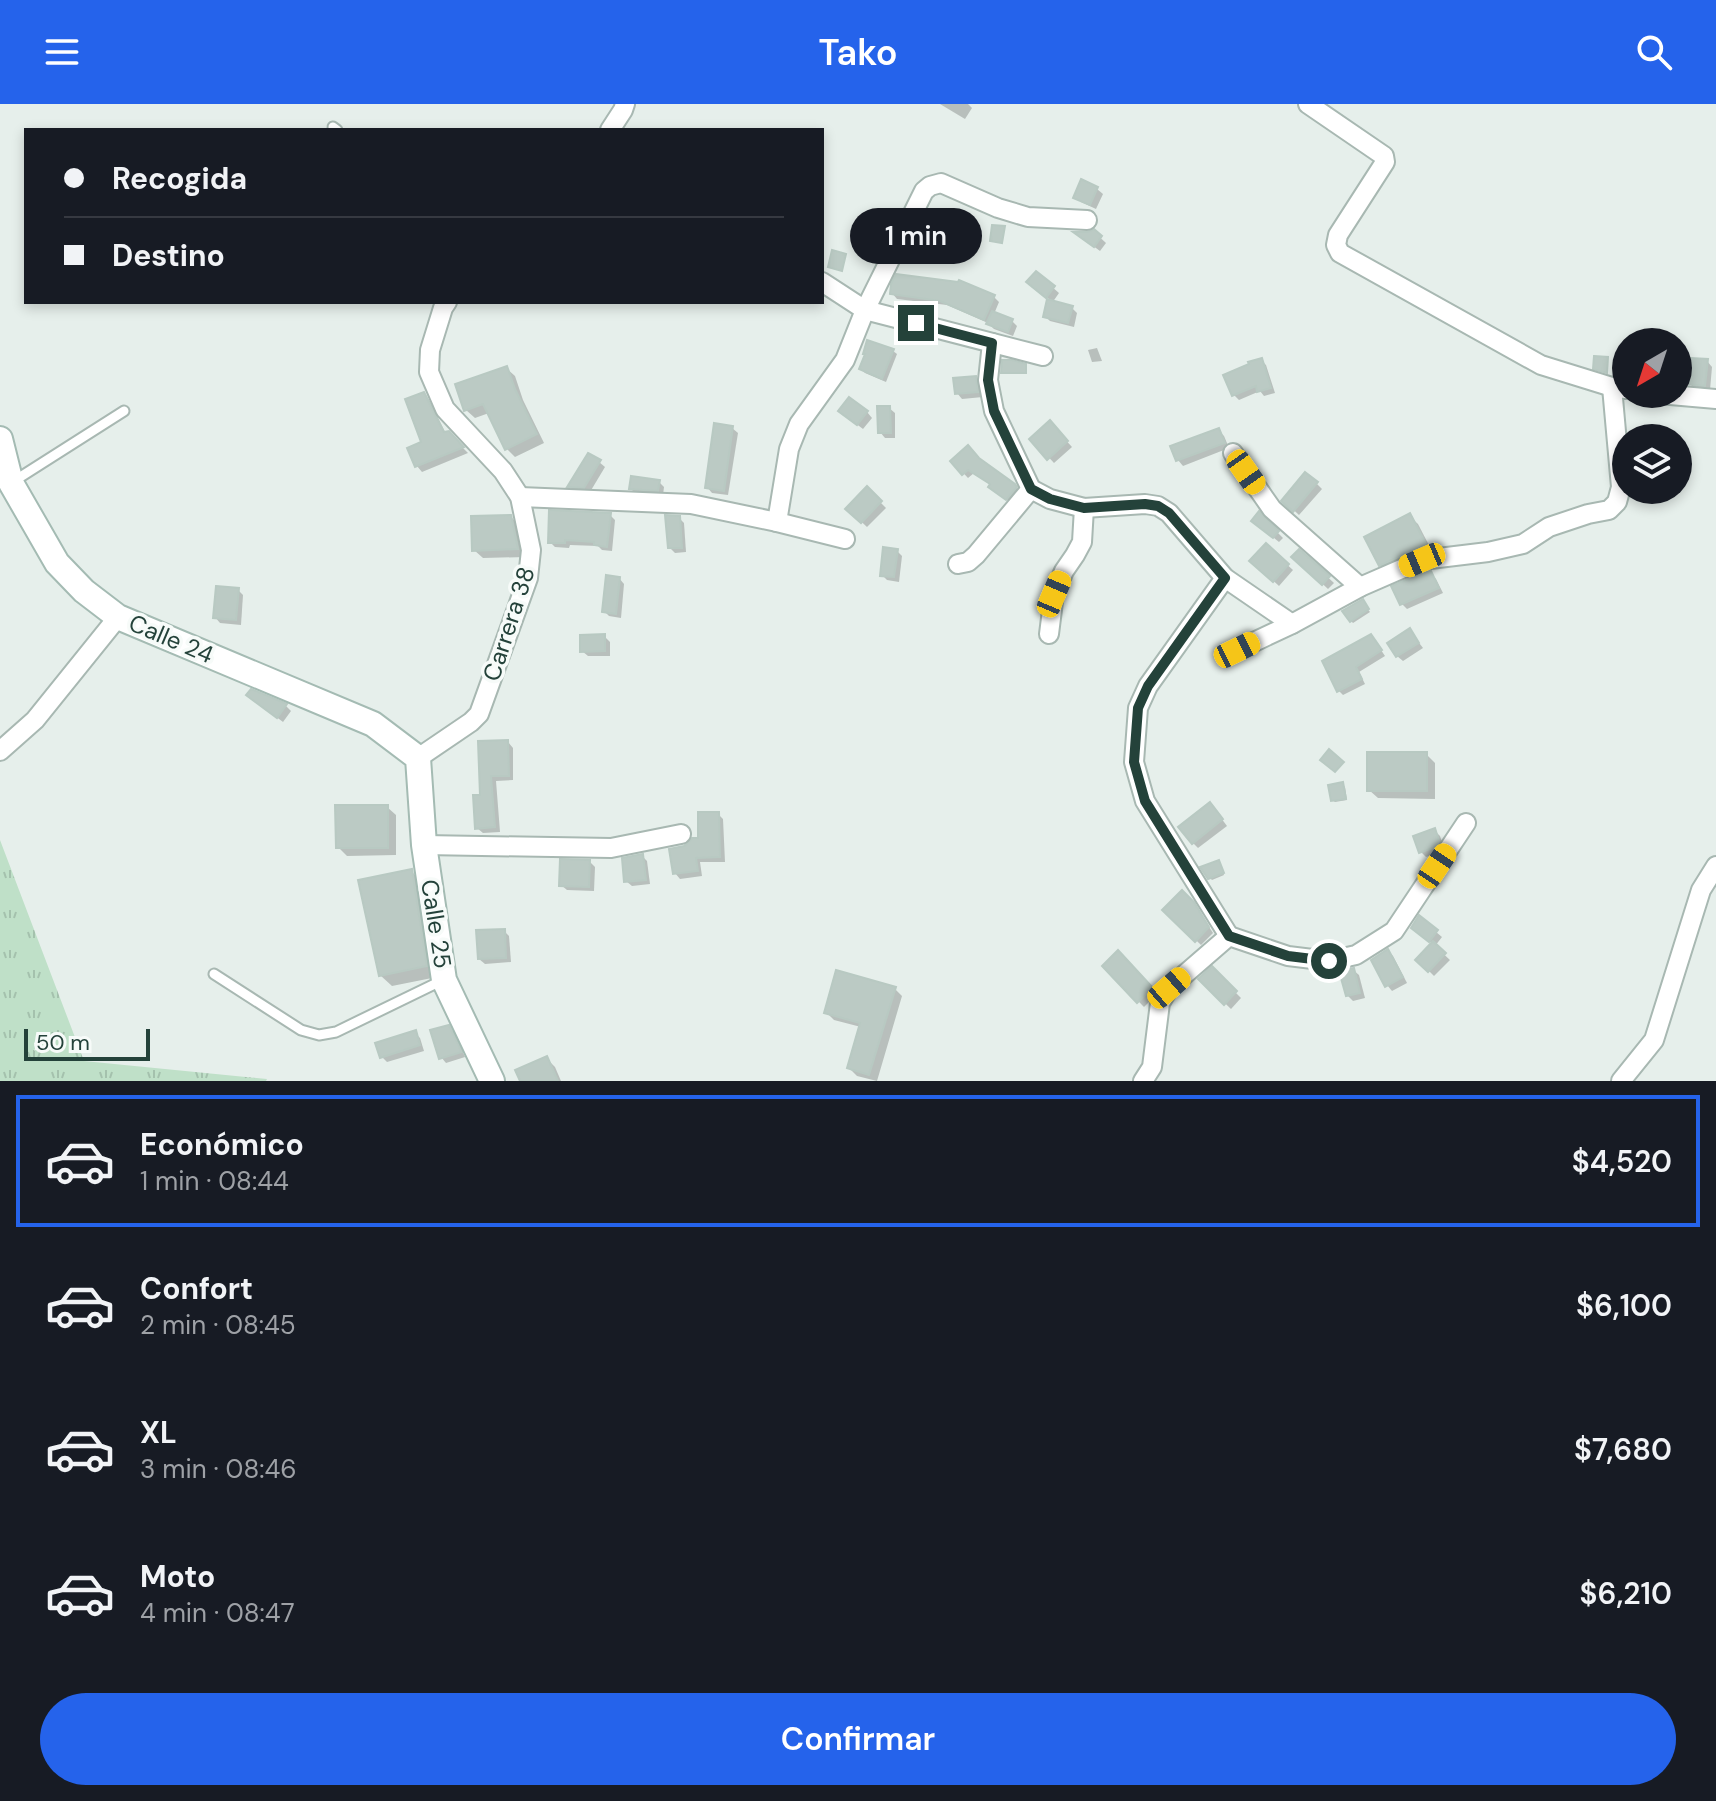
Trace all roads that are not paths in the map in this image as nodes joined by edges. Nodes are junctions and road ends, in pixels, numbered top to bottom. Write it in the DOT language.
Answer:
graph roads {
  1 [pos="625,104"];
  2 [pos="1308,104"];
  3 [pos="611,128"];
  4 [pos="1087,220"];
  5 [pos="824,283"];
  6 [pos="446,304"];
  7 [pos="865,310"];
  8 [pos="992,343"];
  9 [pos="1043,356"];
  10 [pos="1612,386"];
  11 [pos="1692,397"];
  12 [pos="1716,399"];
  13 [pos="1619,408"];
  14 [pos="124,411"];
  15 [pos="0,439"];
  16 [pos="1233,453"];
  17 [pos="11,483"];
  18 [pos="1031,489"];
  19 [pos="520,497"];
  20 [pos="1084,508"];
  21 [pos="777,522"];
  22 [pos="845,539"];
  23 [pos="958,564"];
  24 [pos="1225,578"];
  25 [pos="1360,587"];
  26 [pos="118,617"];
  27 [pos="1292,624"];
  28 [pos="1049,634"];
  29 [pos="1237,650"];
  30 [pos="0,751"];
  31 [pos="418,758"];
  32 [pos="1466,823"];
  33 [pos="681,834"];
  34 [pos="424,845"];
  35 [pos="1716,866"];
  36 [pos="1229,936"];
  37 [pos="214,974"];
  38 [pos="444,980"];
  39 [pos="492,1081"];
  40 [pos="1143,1081"];
  41 [pos="1621,1081"];
  1 -- 3 [label="street"];
  2 -- 10 [label="street"];
  4 -- 7 [label="street"];
  5 -- 7 [label="street"];
  6 -- 19 [label="street, Carrera 38"];
  7 -- 8 [label="street"];
  7 -- 21 [label="street"];
  8 -- 9 [label="street"];
  8 -- 18 [label="street"];
  11 -- 12 [label="street"];
  13 -- 25 [label="street"];
  14 -- 17 [label="lane"];
  15 -- 17 [label="street, Calle 24"];
  16 -- 25 [label="street"];
  17 -- 26 [label="street, Calle 24"];
  18 -- 20 [label="street"];
  18 -- 23 [label="street"];
  19 -- 21 [label="street"];
  19 -- 31 [label="street, Carrera 38"];
  20 -- 24 [label="street"];
  20 -- 28 [label="street"];
  21 -- 22 [label="street"];
  24 -- 27 [label="street"];
  24 -- 36 [label="street"];
  25 -- 27 [label="street"];
  26 -- 30 [label="street"];
  26 -- 31 [label="street, Calle 24"];
  27 -- 29 [label="street"];
  31 -- 34 [label="street, Calle 25"];
  32 -- 36 [label="street"];
  33 -- 34 [label="street"];
  34 -- 38 [label="street, Calle 25"];
  35 -- 41 [label="street"];
  36 -- 40 [label="street"];
  37 -- 38 [label="lane"];
  38 -- 39 [label="street, Calle 25"];
}
